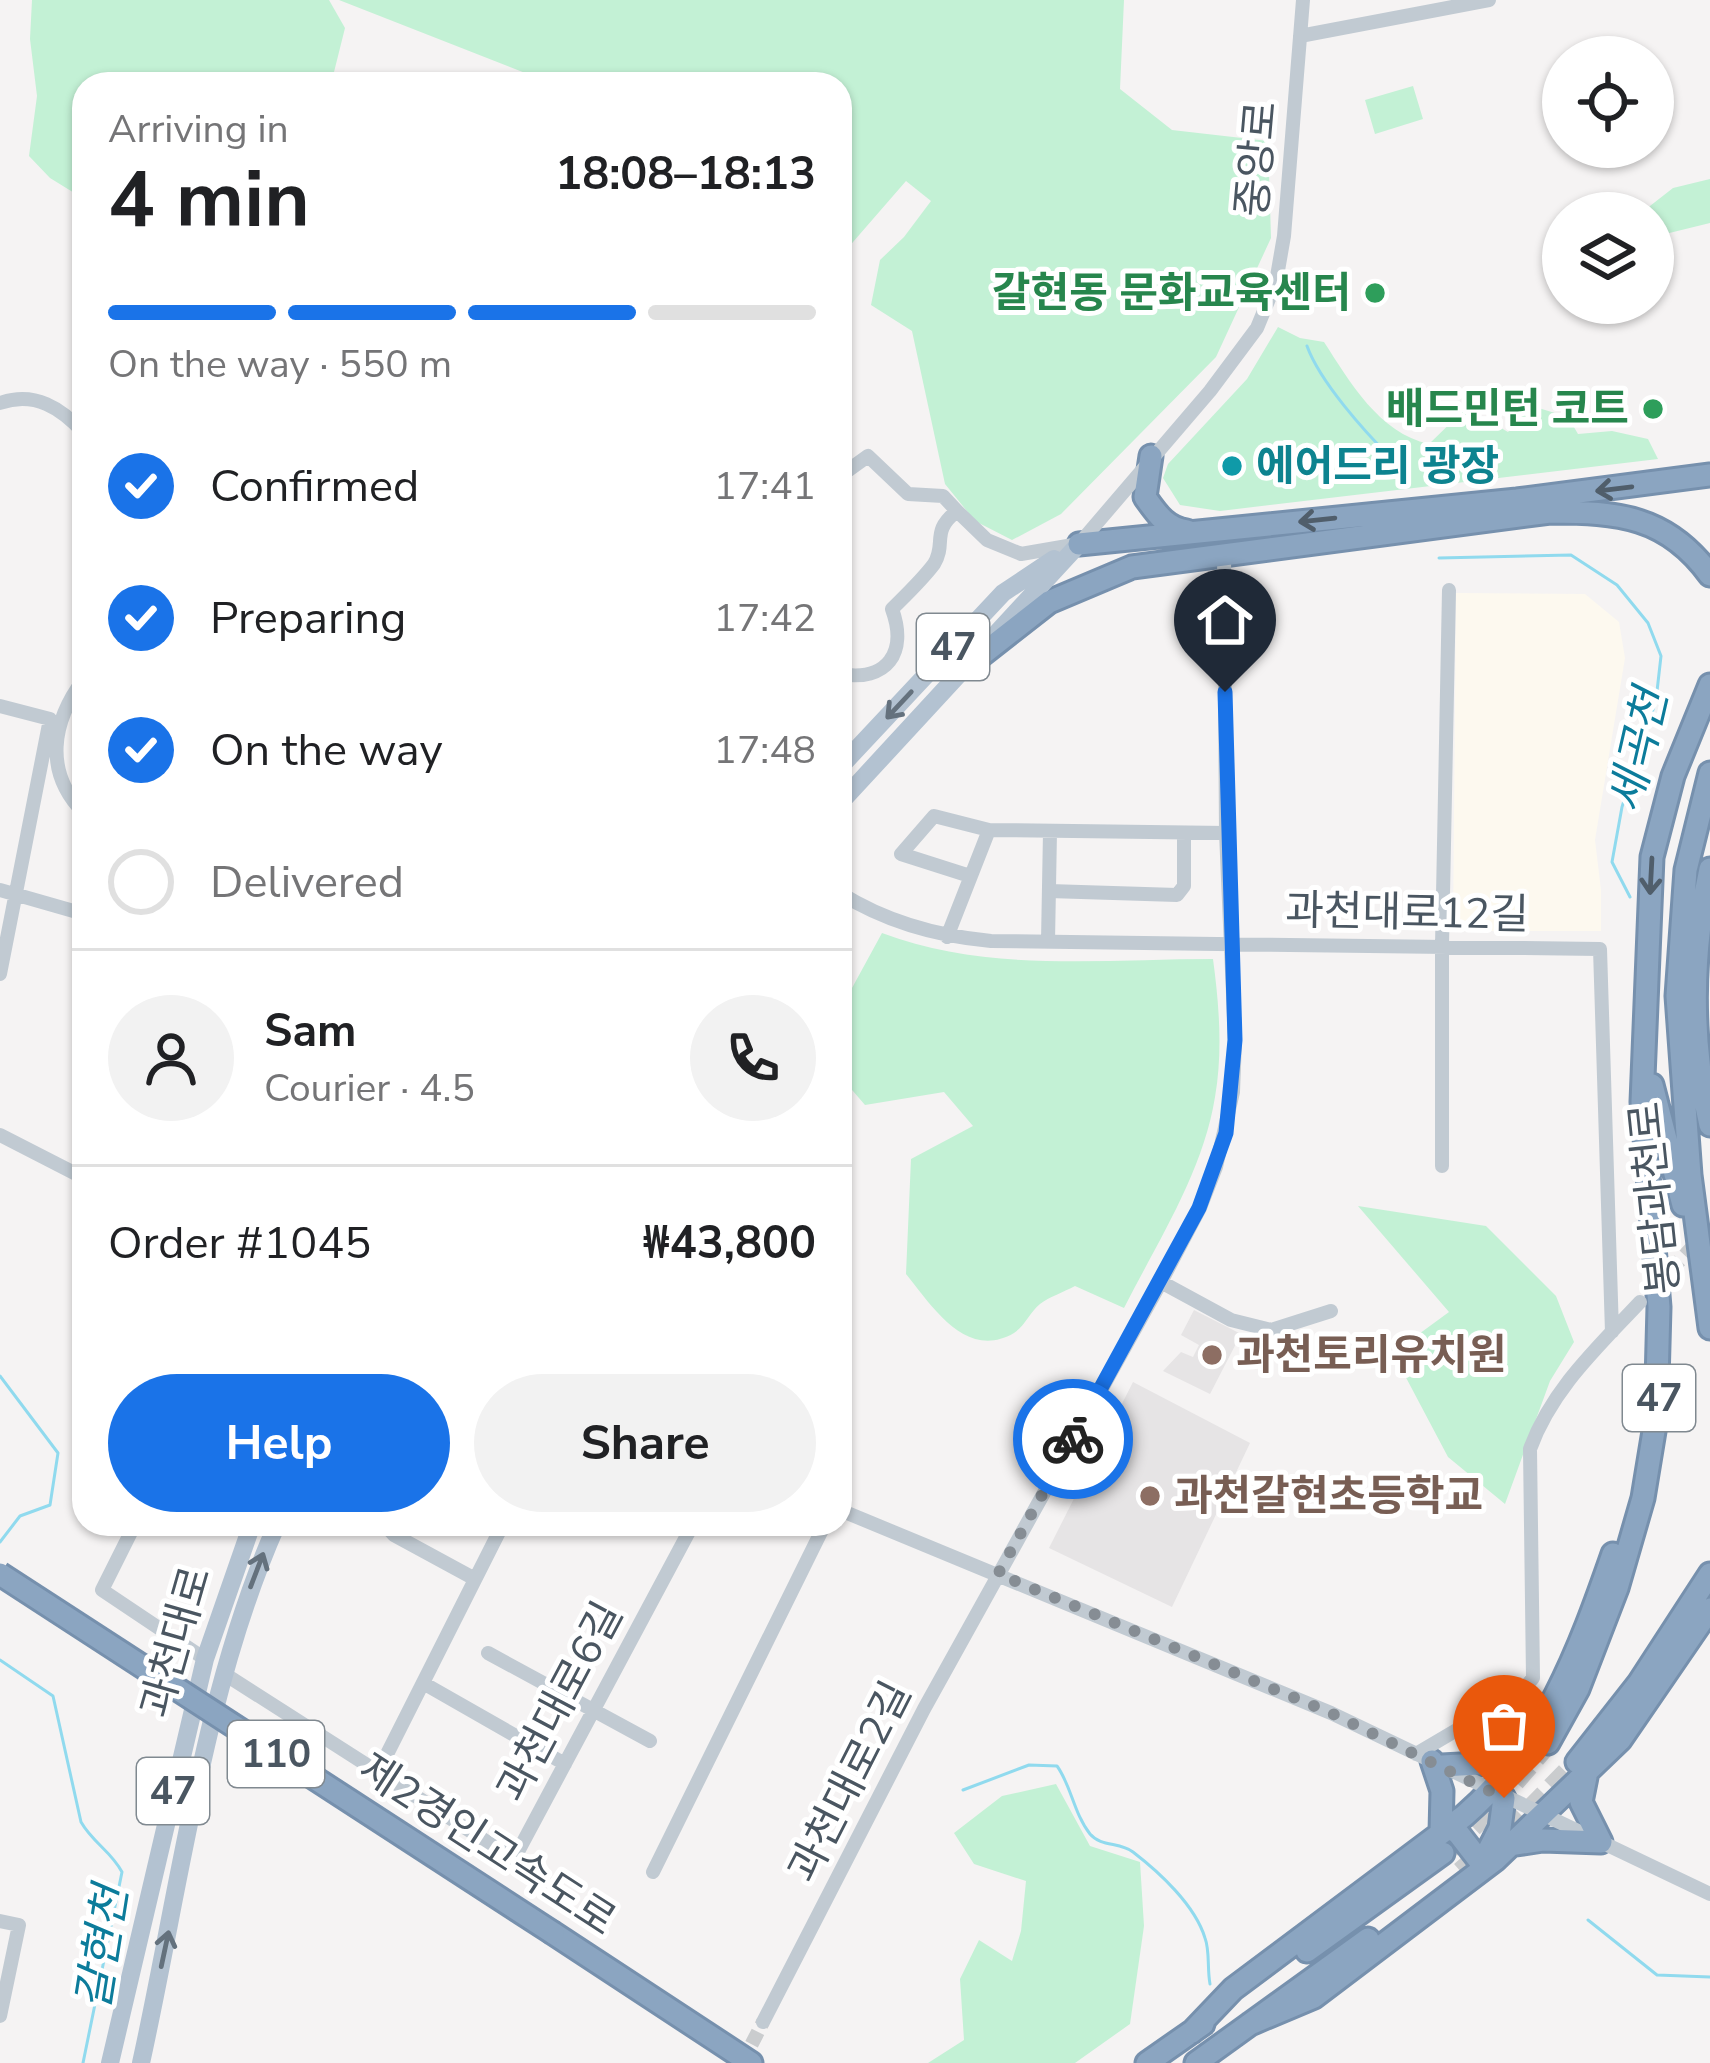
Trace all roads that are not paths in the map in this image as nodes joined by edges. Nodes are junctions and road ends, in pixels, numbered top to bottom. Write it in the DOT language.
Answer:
graph roads {
  1 [pos="1303,0"];
  2 [pos="1489,0"];
  3 [pos="1300,36"];
  4 [pos="0,403"];
  5 [pos="72,422"];
  6 [pos="1151,456"];
  7 [pos="852,468"];
  8 [pos="1710,475"];
  9 [pos="957,511"];
  10 [pos="1194,532"];
  11 [pos="1078,544"];
  12 [pos="1224,552"];
  13 [pos="1132,567"];
  14 [pos="1710,574"];
  15 [pos="1449,590"];
  16 [pos="1003,593"];
  17 [pos="1013,612"];
  18 [pos="966,667"];
  19 [pos="852,676"];
  20 [pos="1710,685"];
  21 [pos="72,694"];
  22 [pos="0,706"];
  23 [pos="852,754"];
  24 [pos="1710,773"];
  25 [pos="852,790"];
  26 [pos="72,793"];
  27 [pos="989,830"];
  28 [pos="1050,832"];
  29 [pos="1184,833"];
  30 [pos="1226,833"];
  31 [pos="1710,869"];
  32 [pos="970,876"];
  33 [pos="0,890"];
  34 [pos="1049,891"];
  35 [pos="18,895"];
  36 [pos="852,899"];
  37 [pos="72,911"];
  38 [pos="947,937"];
  39 [pos="1048,941"];
  40 [pos="1231,944"];
  41 [pos="1442,946"];
  42 [pos="0,974"];
  43 [pos="1643,1034"];
  44 [pos="1710,1125"];
  45 [pos="0,1135"];
  46 [pos="1442,1166"];
  47 [pos="72,1172"];
  48 [pos="1699,1258"];
  49 [pos="1161,1282"];
  50 [pos="1640,1303"];
  51 [pos="1331,1311"];
  52 [pos="1710,1328"];
  53 [pos="1612,1332"];
  54 [pos="852,1515"];
  55 [pos="129,1536"];
  56 [pos="248,1536"];
  57 [pos="271,1536"];
  58 [pos="396,1536"];
  59 [pos="497,1536"];
  60 [pos="687,1536"];
  61 [pos="819,1536"];
  62 [pos="0,1574"];
  63 [pos="998,1574"];
  64 [pos="1710,1574"];
  65 [pos="475,1579"];
  66 [pos="0,1588"];
  67 [pos="1710,1609"];
  68 [pos="488,1653"];
  69 [pos="205,1659"];
  70 [pos="223,1673"];
  71 [pos="423,1683"];
  72 [pos="593,1710"];
  73 [pos="1540,1739"];
  74 [pos="650,1741"];
  75 [pos="1519,1756"];
  76 [pos="1430,1760"];
  77 [pos="565,1764"];
  78 [pos="378,1772"];
  79 [pos="1582,1772"];
  80 [pos="1504,1797"];
  81 [pos="1540,1816"];
  82 [pos="1444,1837"];
  83 [pos="1601,1842"];
  84 [pos="1509,1846"];
  85 [pos="1473,1871"];
  86 [pos="653,1872"];
  87 [pos="1710,1894"];
  88 [pos="0,1921"];
  89 [pos="549,1939"];
  90 [pos="0,2016"];
  91 [pos="763,2022"];
  92 [pos="110,2063"];
  93 [pos="141,2063"];
  94 [pos="729,2063"];
  95 [pos="751,2063"];
  96 [pos="1147,2063"];
  97 [pos="1196,2063"];
  1 -- 3 [label="street, 중앙로"];
  2 -- 3 [label="street"];
  3 -- 6 [label="street, 중앙로"];
  4 -- 5 [label="street"];
  6 -- 10 [label="highway"];
  6 -- 11 [label="street, 중앙로"];
  7 -- 9 [label="street"];
  8 -- 10 [label="highway, 47, one-way"];
  9 -- 11 [label="street"];
  9 -- 19 [label="street"];
  10 -- 11 [label="highway, 47"];
  11 -- 13 [label="highway"];
  11 -- 16 [label="main road, 47"];
  11 -- 17 [label="main road"];
  12 -- 13 [label="highway"];
  12 -- 14 [label="highway"];
  12 -- 30 [label="street, 과천대로2길"];
  13 -- 18 [label="highway"];
  15 -- 41 [label="street"];
  16 -- 17 [label="main road"];
  16 -- 23 [label="main road, 47, one-way"];
  17 -- 18 [label="main road"];
  18 -- 25 [label="main road"];
  20 -- 43 [label="highway, 47, one-way"];
  21 -- 26 [label="street"];
  22 -- 35 [label="street"];
  24 -- 48 [label="highway, 봉담과천로"];
  27 -- 28 [label="street"];
  27 -- 32 [label="street"];
  27 -- 32 [label="street"];
  28 -- 29 [label="street"];
  28 -- 34 [label="street"];
  29 -- 30 [label="street"];
  29 -- 34 [label="street"];
  30 -- 40 [label="street, 과천대로2길"];
  31 -- 44 [label="highway"];
  32 -- 38 [label="street"];
  33 -- 35 [label="street"];
  34 -- 39 [label="street"];
  35 -- 37 [label="street"];
  35 -- 42 [label="street"];
  36 -- 38 [label="street, 과천대로12길"];
  38 -- 39 [label="street, 과천대로12길"];
  39 -- 40 [label="street, 과천대로12길"];
  40 -- 41 [label="street, 과천대로12길"];
  40 -- 49 [label="street, 과천대로2길"];
  41 -- 46 [label="street"];
  41 -- 53 [label="street, 과천대로12길"];
  43 -- 48 [label="highway"];
  43 -- 73 [label="highway, 47"];
  45 -- 47 [label="street"];
  48 -- 52 [label="highway, 봉담과천로"];
  49 -- 51 [label="street"];
  49 -- 63 [label="street, 과천대로2길"];
  50 -- 53 [label="street"];
  53 -- 76 [label="street"];
  54 -- 63 [label="street"];
  55 -- 69 [label="street"];
  56 -- 69 [label="main road, 과천대로 / 47"];
  70 -- 57 [label="main road, 과천대로, one-way"];
  58 -- 65 [label="street"];
  59 -- 65 [label="street"];
  60 -- 72 [label="street, 과천대로6길"];
  61 -- 86 [label="street"];
  62 -- 89 [label="highway, 제2경인고속도로 / 110, bridge"];
  63 -- 76 [label="street"];
  63 -- 91 [label="street, 과천대로2길"];
  64 -- 79 [label="highway"];
  65 -- 71 [label="street"];
  66 -- 89 [label="highway, 제2경인고속도로 / 110"];
  67 -- 79 [label="highway"];
  68 -- 72 [label="street"];
  69 -- 92 [label="main road, 과천대로 / 47"];
  70 -- 78 [label="street, 과천대로6길"];
  93 -- 70 [label="main road, 과천대로, one-way"];
  71 -- 77 [label="street"];
  71 -- 78 [label="street"];
  72 -- 74 [label="street"];
  72 -- 77 [label="street, 과천대로6길"];
  73 -- 75 [label="highway"];
  73 -- 79 [label="highway"];
  75 -- 76 [label="highway"];
  75 -- 80 [label="highway"];
  76 -- 80 [label="street"];
  76 -- 82 [label="highway"];
  77 -- 78 [label="street, 과천대로6길"];
  79 -- 81 [label="highway"];
  79 -- 83 [label="highway"];
  80 -- 81 [label="street"];
  80 -- 82 [label="highway"];
  80 -- 85 [label="highway"];
  81 -- 83 [label="street"];
  81 -- 84 [label="highway"];
  82 -- 85 [label="highway"];
  82 -- 96 [label="highway"];
  83 -- 84 [label="highway"];
  83 -- 87 [label="street"];
  84 -- 85 [label="highway"];
  85 -- 97 [label="highway"];
  88 -- 90 [label="street"];
  89 -- 94 [label="highway, 제2경인고속도로 / 110"];
  89 -- 95 [label="highway, 제2경인고속도로 / 110"];
}
